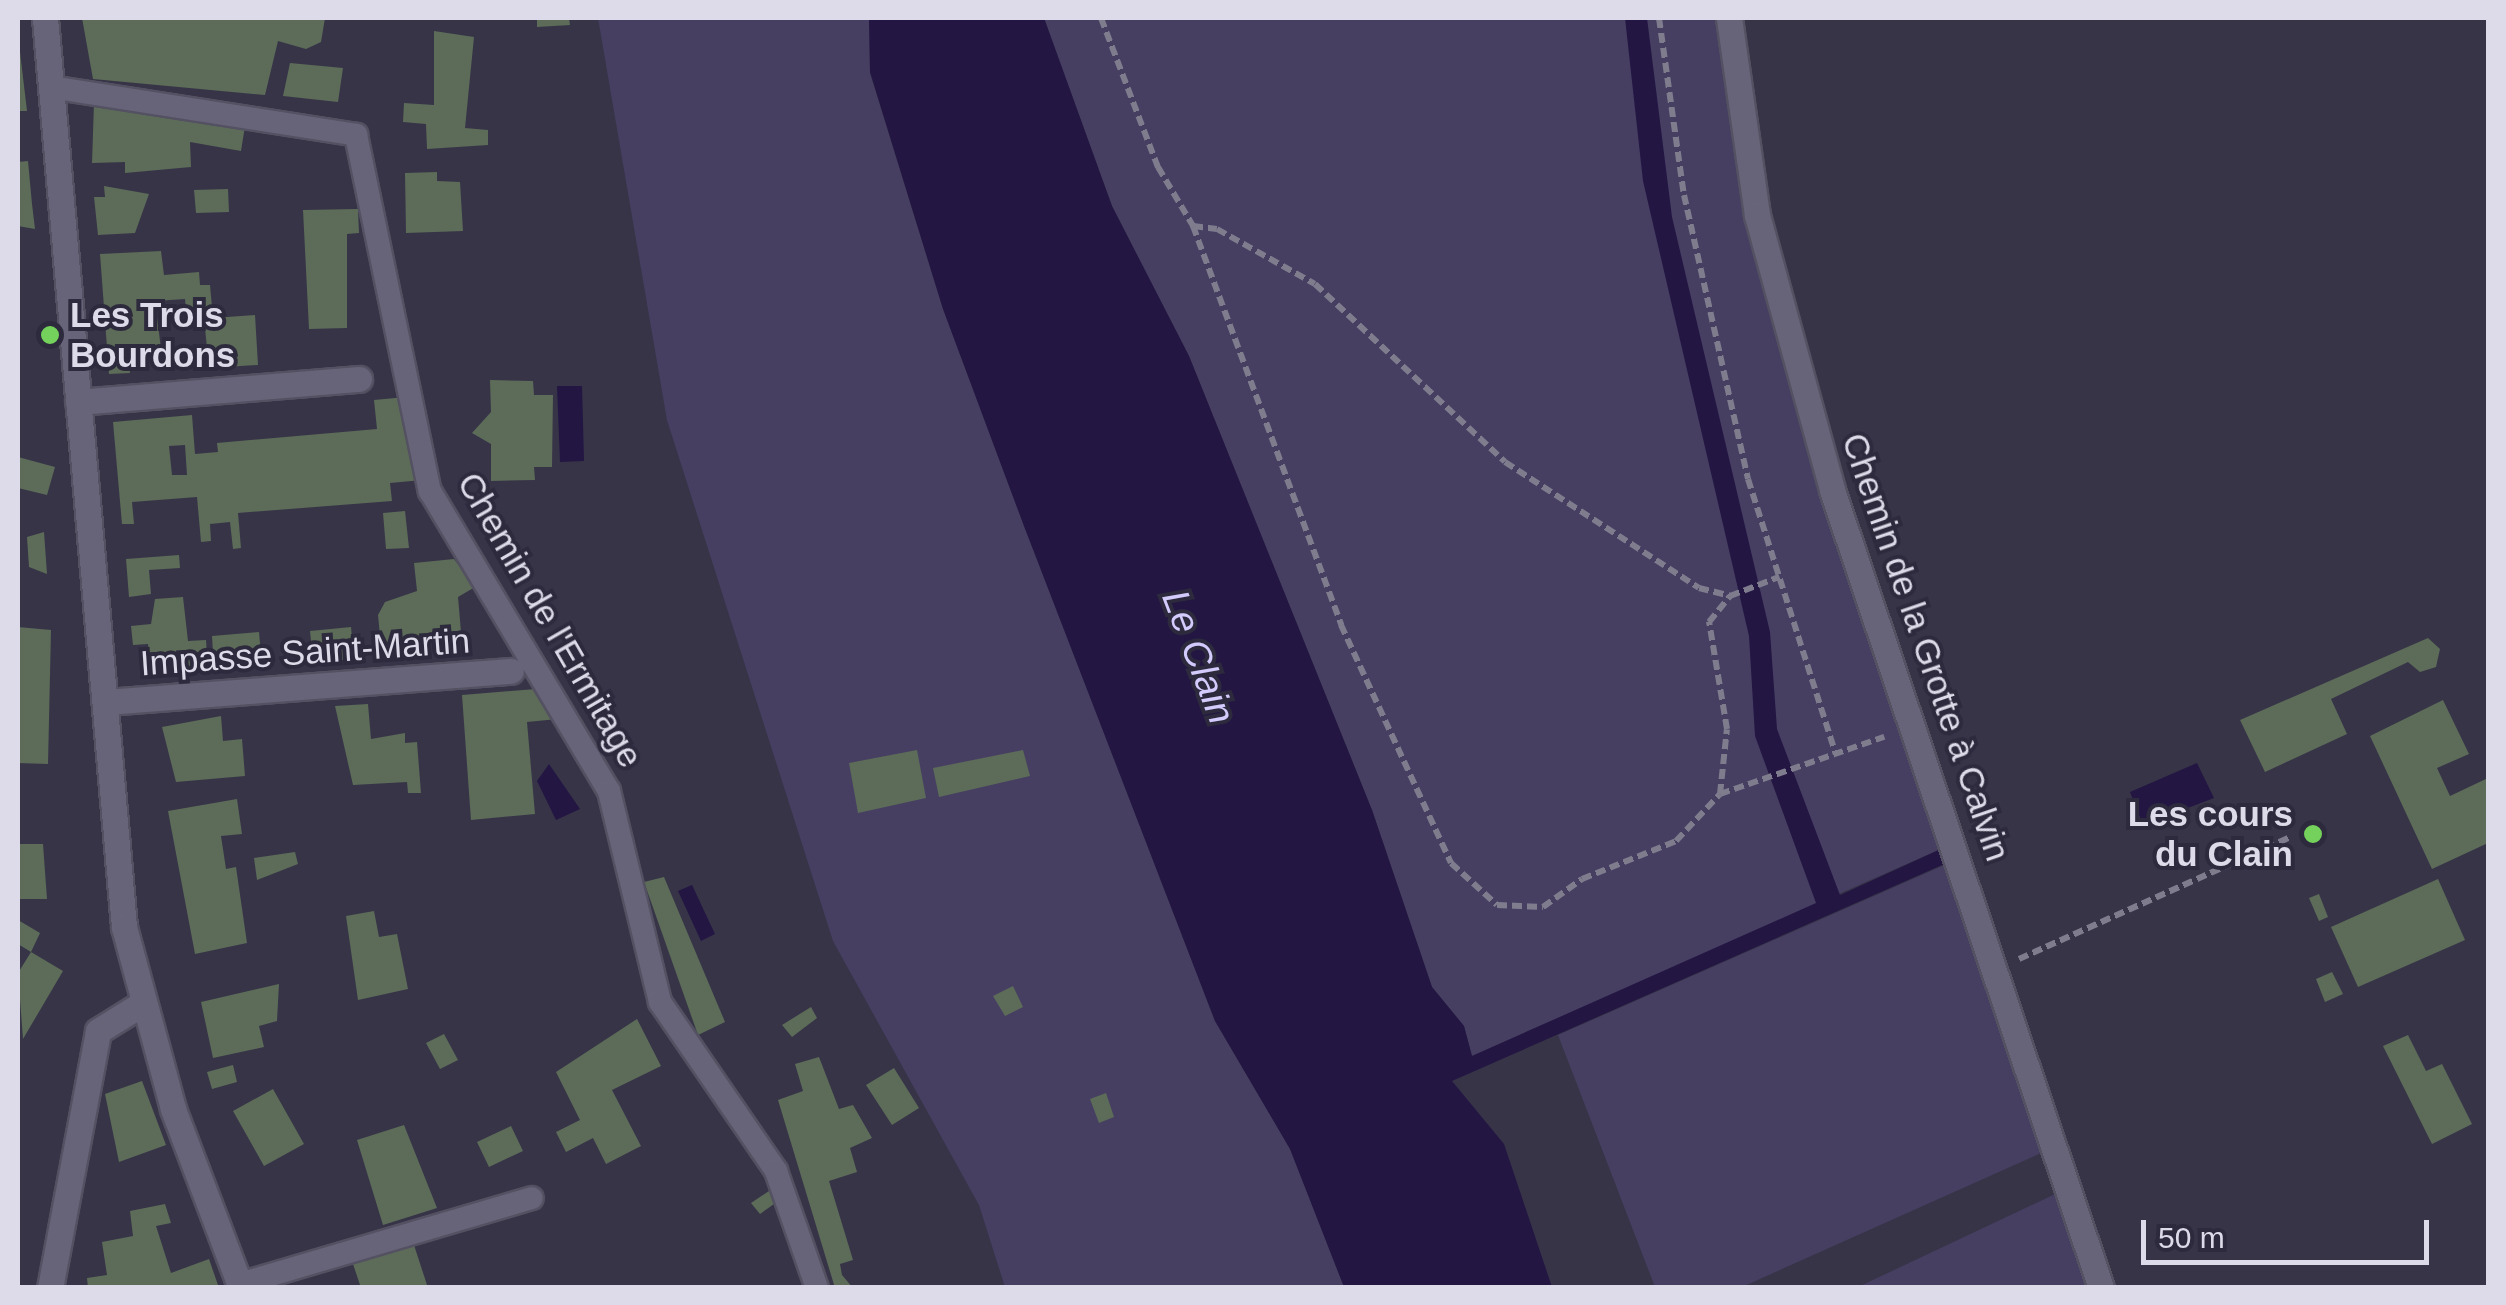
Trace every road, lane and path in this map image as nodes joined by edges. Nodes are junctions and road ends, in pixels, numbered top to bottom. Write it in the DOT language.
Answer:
graph roads {
  1 [pos="45,18"];
  2 [pos="1100,18"];
  3 [pos="1659,18"];
  4 [pos="1730,18"];
  5 [pos="51,87"];
  6 [pos="1193,226"];
  7 [pos="359,379"];
  8 [pos="78,402"];
  9 [pos="1780,577"];
  10 [pos="1730,596"];
  11 [pos="510,671"];
  12 [pos="106,702"];
  13 [pos="1914,725"];
  14 [pos="1836,754"];
  15 [pos="1720,794"];
  16 [pos="2290,837"];
  17 [pos="1995,970"];
  18 [pos="143,1003"];
  19 [pos="532,1198"];
  20 [pos="241,1286"];
  21 [pos="50,1288"];
  22 [pos="817,1288"];
  23 [pos="2101,1288"];
  1 -- 5 [label="street"];
  2 -- 6 [label="path"];
  3 -- 9 [label="path"];
  4 -- 13 [label="street, Chemin de la Grotte à Calvin"];
  5 -- 8 [label="street"];
  5 -- 22 [label="lane, Chemin de l'Ermitage"];
  6 -- 10 [label="path"];
  6 -- 15 [label="path"];
  7 -- 8 [label="street"];
  8 -- 12 [label="street"];
  9 -- 10 [label="path"];
  9 -- 14 [label="path"];
  10 -- 15 [label="path"];
  11 -- 12 [label="street, Impasse Saint-Martin"];
  12 -- 18 [label="street"];
  13 -- 14 [label="path"];
  13 -- 17 [label="street, Chemin de la Grotte à Calvin"];
  14 -- 15 [label="path"];
  16 -- 17 [label="path"];
  17 -- 23 [label="street, Chemin de la Grotte à Calvin"];
  18 -- 20 [label="street"];
  18 -- 21 [label="street"];
  19 -- 20 [label="lane"];
}
